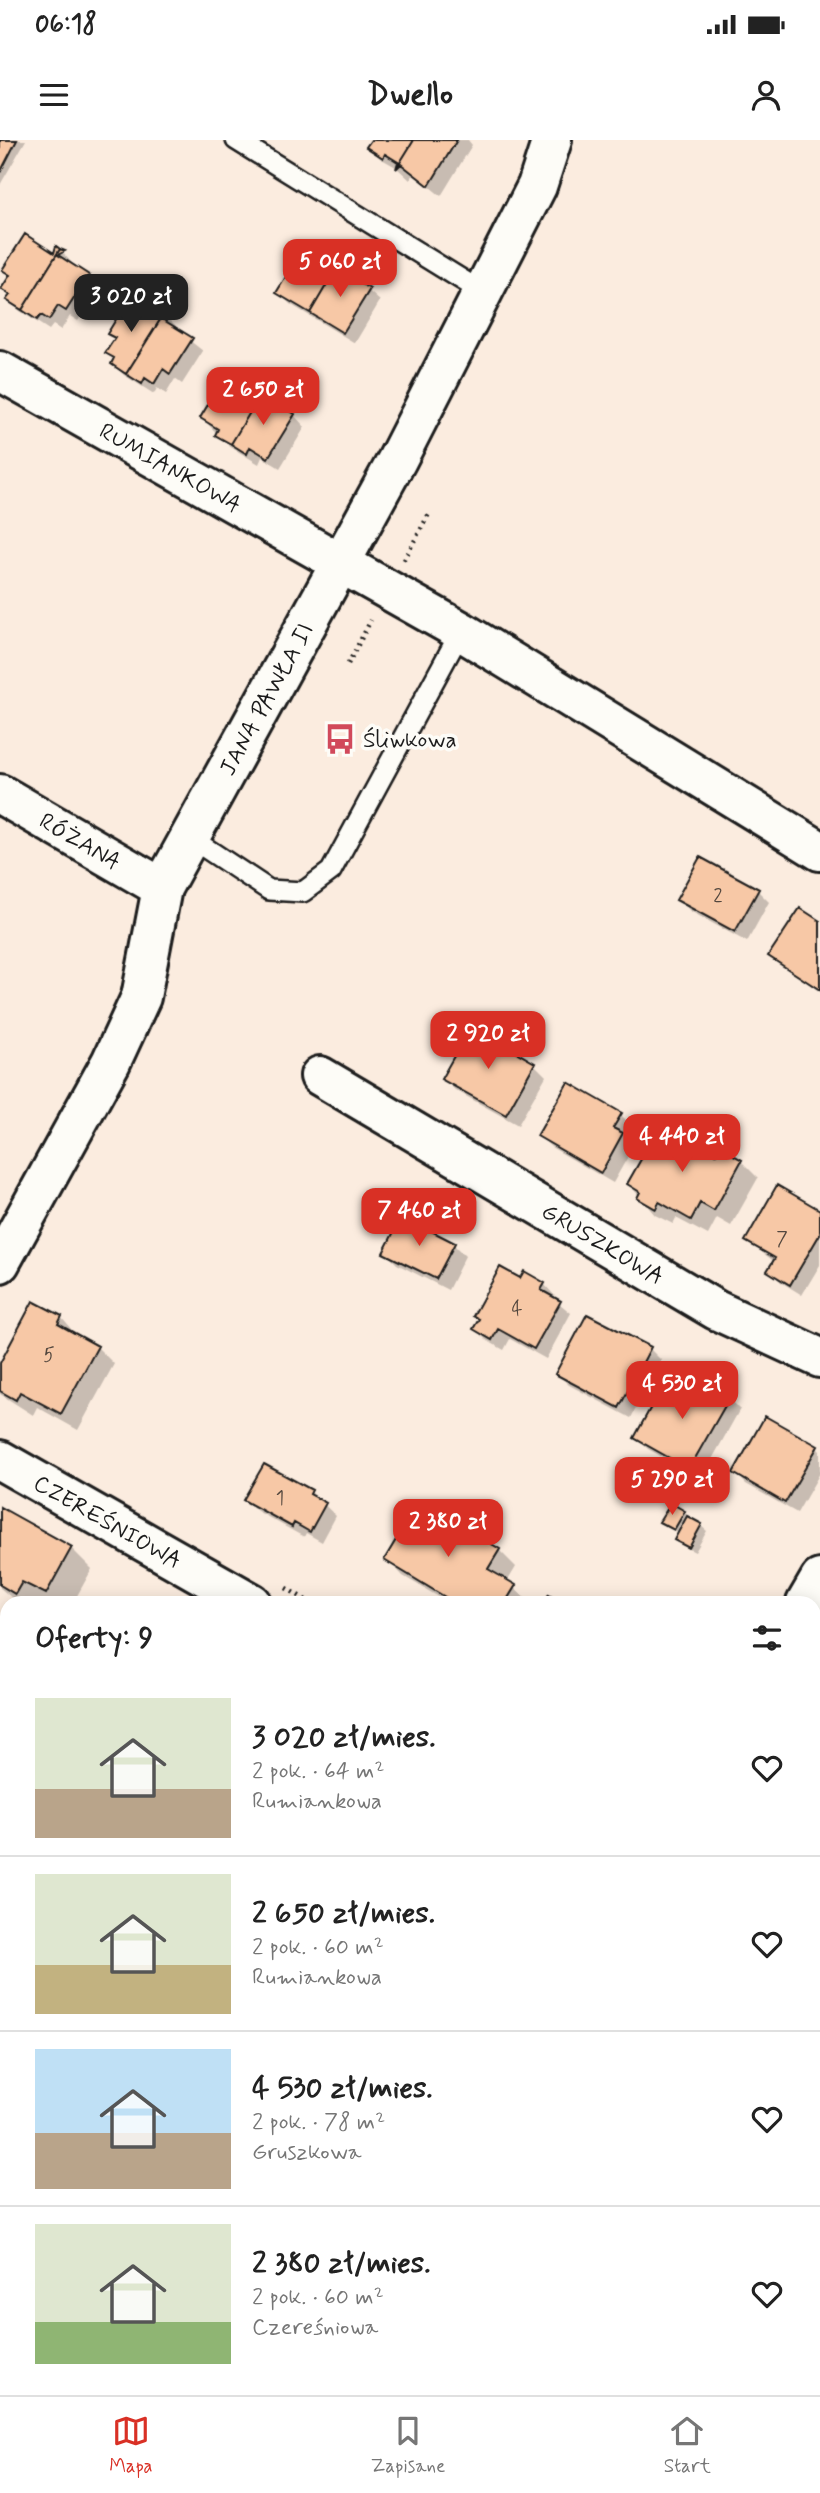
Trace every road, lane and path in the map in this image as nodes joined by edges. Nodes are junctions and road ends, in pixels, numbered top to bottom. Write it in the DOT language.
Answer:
graph roads {
  1 [pos="236,140"];
  2 [pos="552,140"];
  3 [pos="482,292"];
  4 [pos="0,370"];
  5 [pos="340,565"];
  6 [pos="461,631"];
  7 [pos="0,794"];
  8 [pos="189,837"];
  9 [pos="820,850"];
  10 [pos="162,888"];
  11 [pos="320,1076"];
  12 [pos="0,1263"];
  13 [pos="820,1359"];
  14 [pos="0,1460"];
  15 [pos="820,1579"];
  16 [pos="240,1596"];
  17 [pos="810,1596"];
  1 -- 3 [label="lane"];
  2 -- 3 [label="street, JANA PAWŁA II"];
  3 -- 5 [label="street, JANA PAWŁA II"];
  4 -- 5 [label="street, RUMIANKOWA"];
  5 -- 6 [label="street"];
  5 -- 8 [label="street, JANA PAWŁA II"];
  6 -- 8 [label="lane"];
  6 -- 9 [label="street"];
  7 -- 10 [label="street, RÓŻANA"];
  8 -- 10 [label="street, JANA PAWŁA II"];
  10 -- 12 [label="street, JANA PAWŁA II"];
  11 -- 13 [label="street, GRUSZKOWA"];
  14 -- 16 [label="street, CZEREŚNIOWA"];
  15 -- 17 [label="street"];
}
